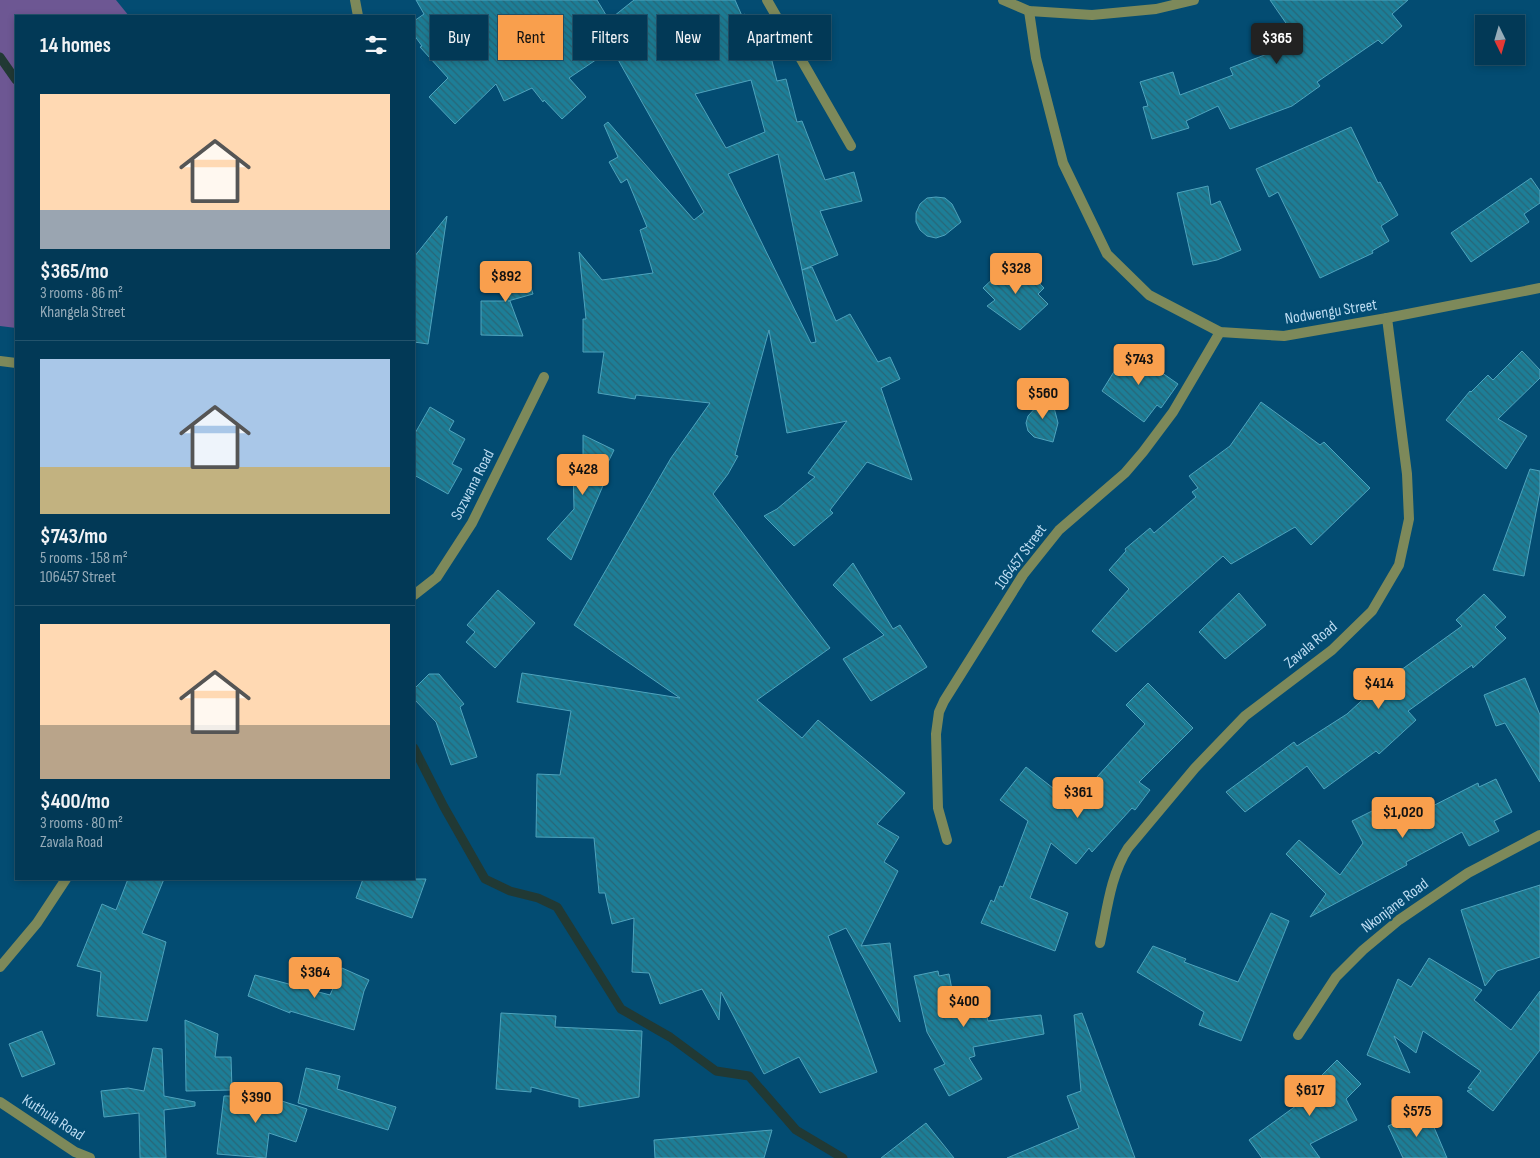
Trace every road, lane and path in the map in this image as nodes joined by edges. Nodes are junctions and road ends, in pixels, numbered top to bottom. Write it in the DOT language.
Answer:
graph roads {
  1 [pos="355,0"];
  2 [pos="767,0"];
  3 [pos="1003,0"];
  4 [pos="1194,0"];
  5 [pos="1029,11"];
  6 [pos="358,15"];
  7 [pos="852,146"];
  8 [pos="1540,288"];
  9 [pos="1387,318"];
  10 [pos="1220,332"];
  11 [pos="0,361"];
  12 [pos="15,363"];
  13 [pos="544,377"];
  14 [pos="415,594"];
  15 [pos="1540,835"];
  16 [pos="947,840"];
  17 [pos="65,880"];
  18 [pos="1100,943"];
  19 [pos="0,967"];
  20 [pos="1298,1035"];
  21 [pos="0,1102"];
  22 [pos="90,1158"];
  1 -- 6 [label="street"];
  2 -- 7 [label="street"];
  3 -- 5 [label="street"];
  4 -- 5 [label="street"];
  5 -- 10 [label="street, Nodwengu Street"];
  8 -- 9 [label="street, Nodwengu Street"];
  9 -- 10 [label="street, Nodwengu Street"];
  9 -- 18 [label="street, Zavala Road"];
  10 -- 16 [label="street, 106457 Street"];
  11 -- 12 [label="street"];
  13 -- 14 [label="street, Sozwana Road"];
  15 -- 20 [label="street, Nkonjane Road"];
  17 -- 19 [label="street"];
  21 -- 22 [label="street, Kuthula Road"];
}
